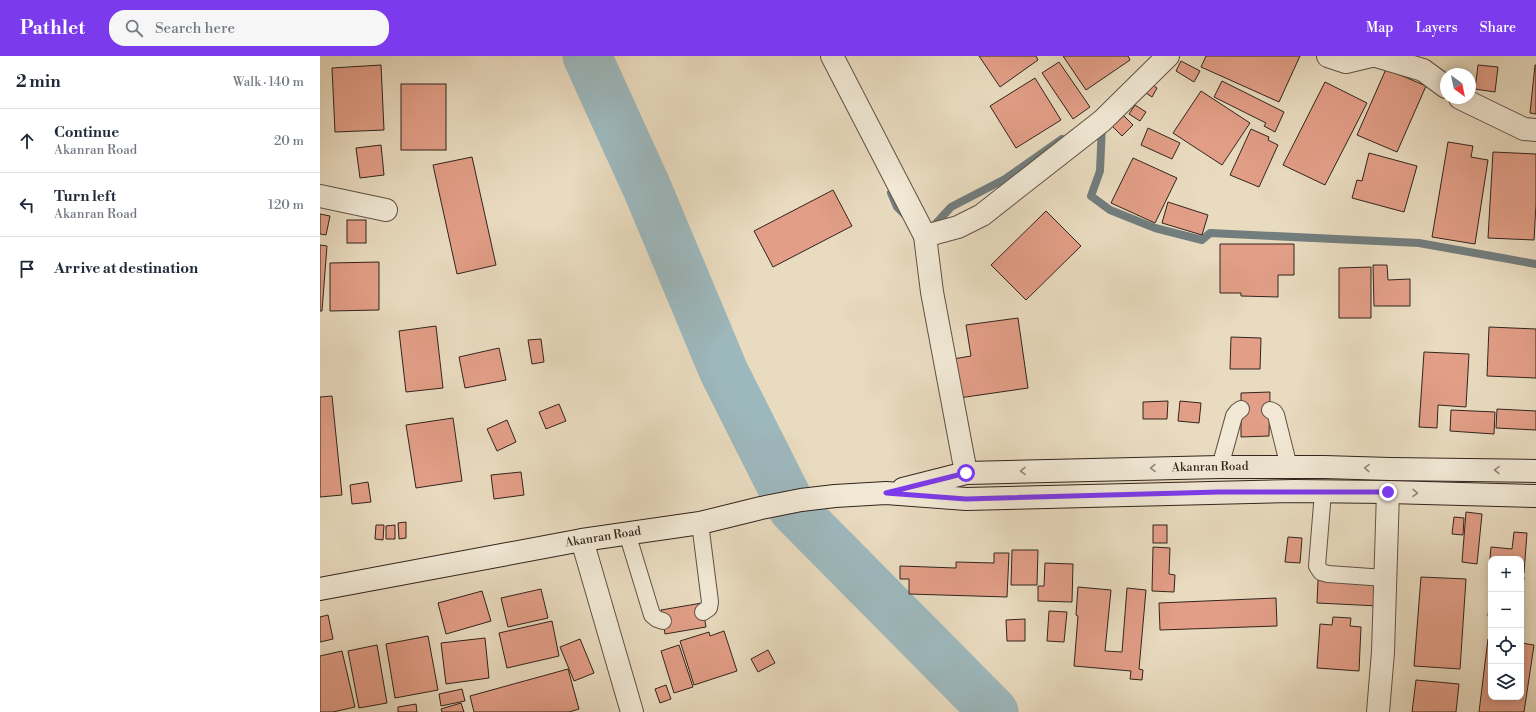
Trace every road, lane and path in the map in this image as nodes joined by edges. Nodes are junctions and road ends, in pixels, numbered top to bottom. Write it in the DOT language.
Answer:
graph roads {
  1 [pos="832,56"];
  2 [pos="1168,56"];
  3 [pos="1371,56"];
  4 [pos="1376,56"];
  5 [pos="1341,58"];
  6 [pos="1440,83"];
  7 [pos="1472,104"];
  8 [pos="1536,130"];
  9 [pos="320,196"];
  10 [pos="386,210"];
  11 [pos="925,236"];
  12 [pos="1242,409"];
  13 [pos="1270,410"];
  14 [pos="1220,467"];
  15 [pos="1289,467"];
  16 [pos="1536,471"];
  17 [pos="966,473"];
  18 [pos="1324,492"];
  19 [pos="1388,492"];
  20 [pos="886,493"];
  21 [pos="1536,496"];
  22 [pos="700,522"];
  23 [pos="626,533"];
  24 [pos="582,540"];
  25 [pos="1385,578"];
  26 [pos="320,589"];
  27 [pos="703,612"];
  28 [pos="663,621"];
  29 [pos="632,712"];
  30 [pos="1378,712"];
  1 -- 11 [label="main road"];
  2 -- 11 [label="main road"];
  3 -- 5 [label="main road"];
  4 -- 6 [label="main road"];
  7 -- 8 [label="main road"];
  9 -- 10 [label="main road"];
  11 -- 17 [label="main road"];
  12 -- 14 [label="lane"];
  13 -- 15 [label="lane"];
  14 -- 15 [label="main road, Akanran Road"];
  14 -- 17 [label="main road, Akanran Road, one-way"];
  16 -- 15 [label="main road, Akanran Road, one-way"];
  17 -- 20 [label="main road, Akanran Road"];
  18 -- 19 [label="main road, Akanran Road"];
  18 -- 20 [label="main road, Akanran Road"];
  18 -- 25 [label="lane"];
  19 -- 21 [label="main road, Akanran Road, one-way"];
  19 -- 25 [label="main road"];
  20 -- 22 [label="main road, Akanran Road"];
  22 -- 23 [label="main road, Akanran Road"];
  22 -- 27 [label="lane"];
  23 -- 24 [label="main road, Akanran Road"];
  23 -- 28 [label="lane"];
  24 -- 26 [label="main road, Akanran Road"];
  24 -- 29 [label="main road"];
  25 -- 30 [label="main road"];
}
